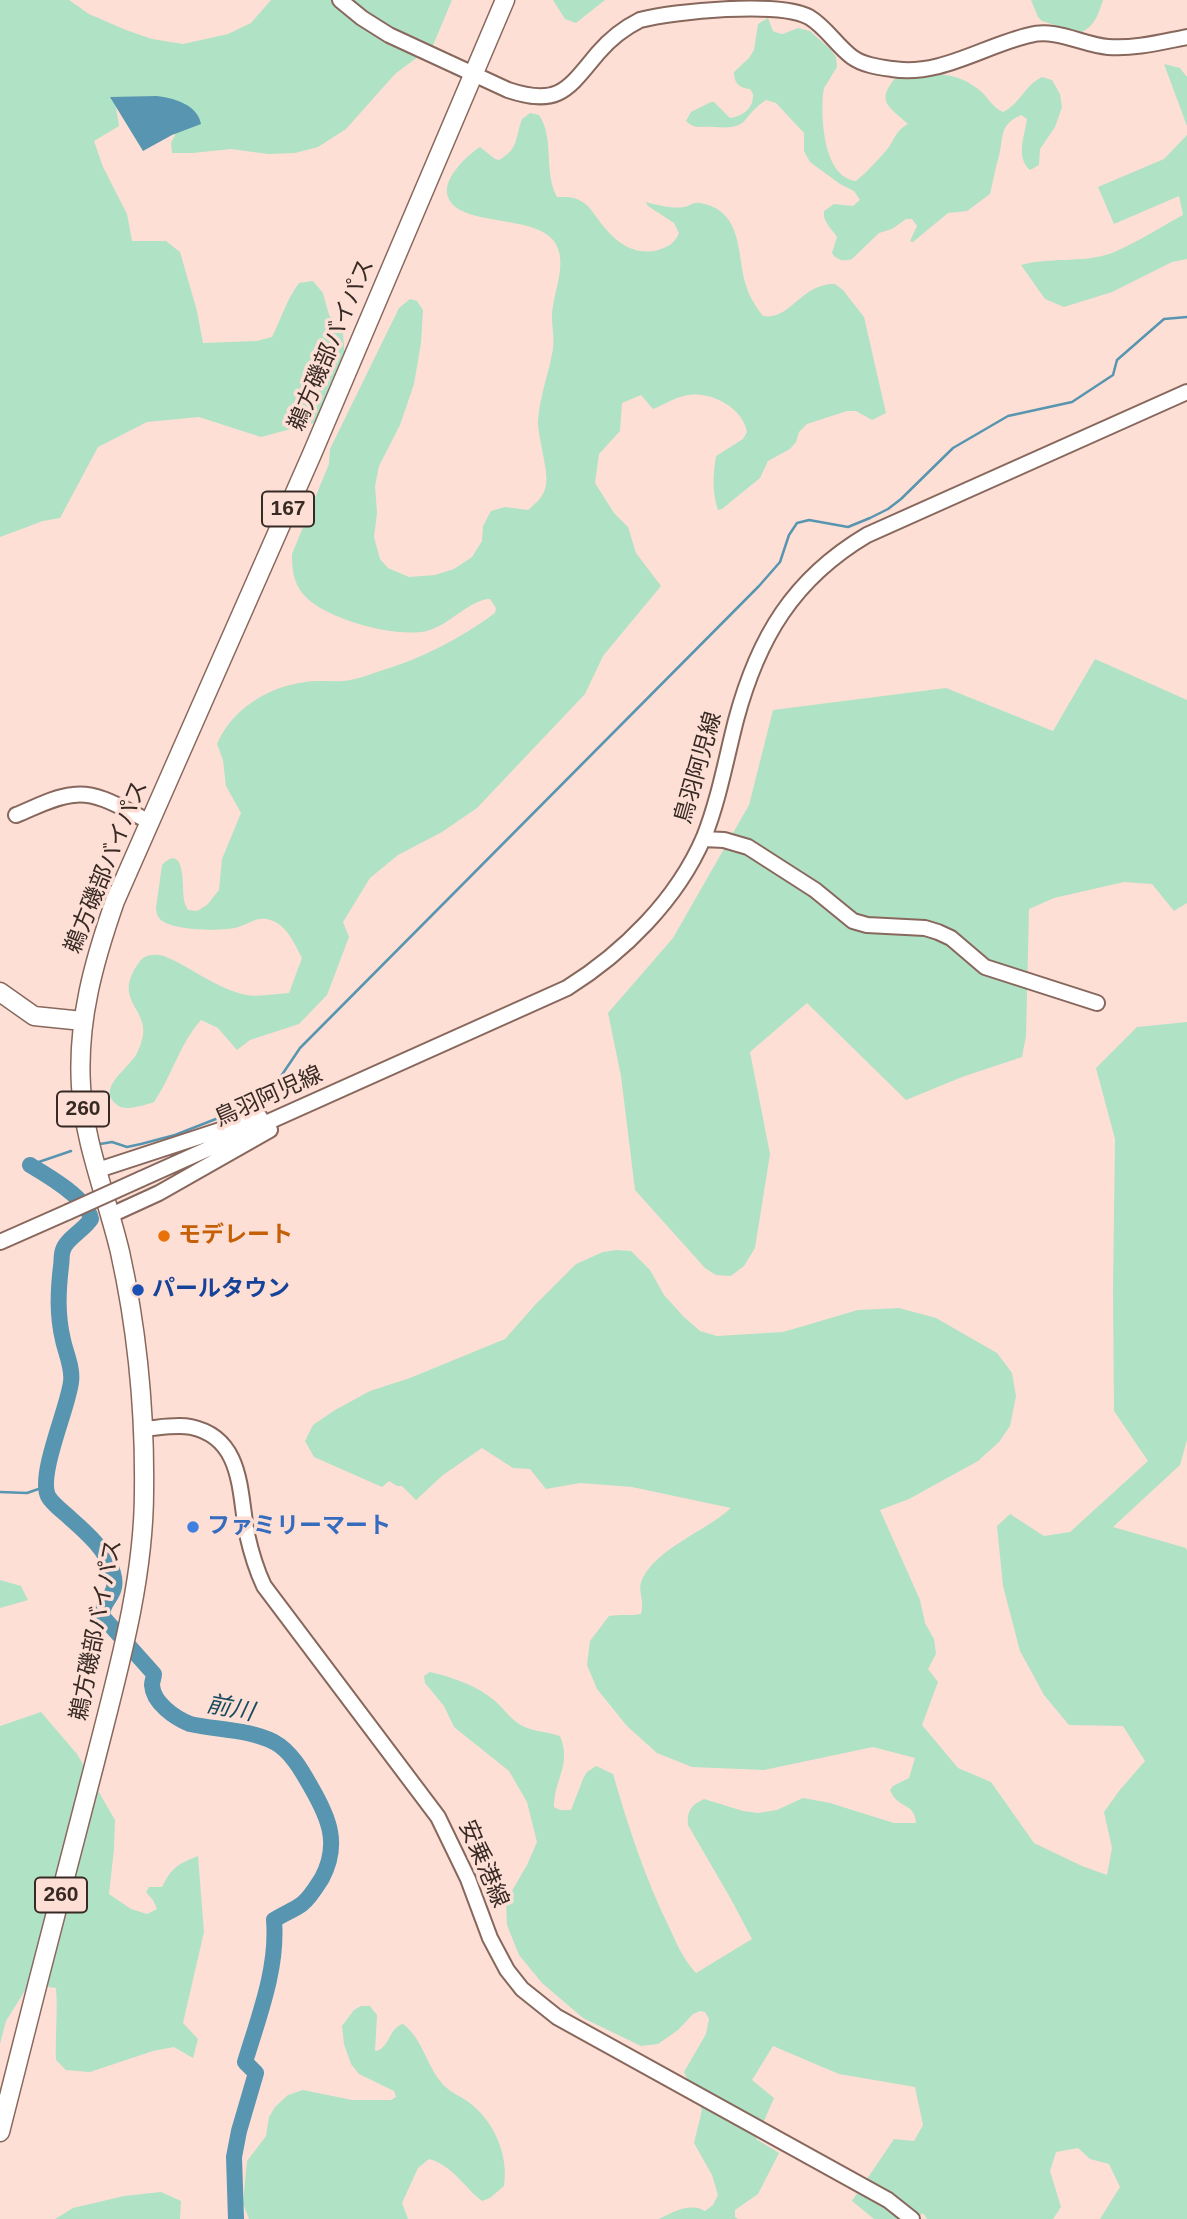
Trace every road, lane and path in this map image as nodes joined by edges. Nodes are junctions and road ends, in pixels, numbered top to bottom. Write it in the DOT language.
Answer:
graph roads {
  1 [pos="340,0"];
  2 [pos="505,0"];
  3 [pos="1187,37"];
  4 [pos="474,73"];
  5 [pos="1187,392"];
  6 [pos="16,816"];
  7 [pos="150,822"];
  8 [pos="703,839"];
  9 [pos="0,992"];
  10 [pos="1097,1003"];
  11 [pos="83,1021"];
  12 [pos="332,1094"];
  13 [pos="98,1170"];
  14 [pos="111,1215"];
  15 [pos="0,1242"];
  16 [pos="142,1429"];
  17 [pos="0,2132"];
  18 [pos="912,2219"];
  1 -- 4 [label="main road"];
  2 -- 4 [label="highway, 鵜方磯部バイパス / 167"];
  3 -- 4 [label="main road"];
  4 -- 7 [label="highway, 鵜方磯部バイパス / 167"];
  5 -- 8 [label="main road, 鳥羽阿児線"];
  6 -- 7 [label="main road"];
  7 -- 11 [label="highway, 鵜方磯部バイパス / 167"];
  8 -- 10 [label="main road"];
  8 -- 12 [label="main road, 鳥羽阿児線"];
  9 -- 11 [label="highway"];
  11 -- 13 [label="highway, 鵜方磯部バイパス / 260"];
  12 -- 13 [label="main road"];
  12 -- 14 [label="main road"];
  12 -- 15 [label="main road, 鳥羽阿児線, bridge"];
  13 -- 14 [label="highway, 鵜方磯部バイパス / 260"];
  14 -- 16 [label="highway, 鵜方磯部バイパス / 260"];
  16 -- 17 [label="highway, 鵜方磯部バイパス / 260"];
  16 -- 18 [label="main road, 安乗港線"];
}
